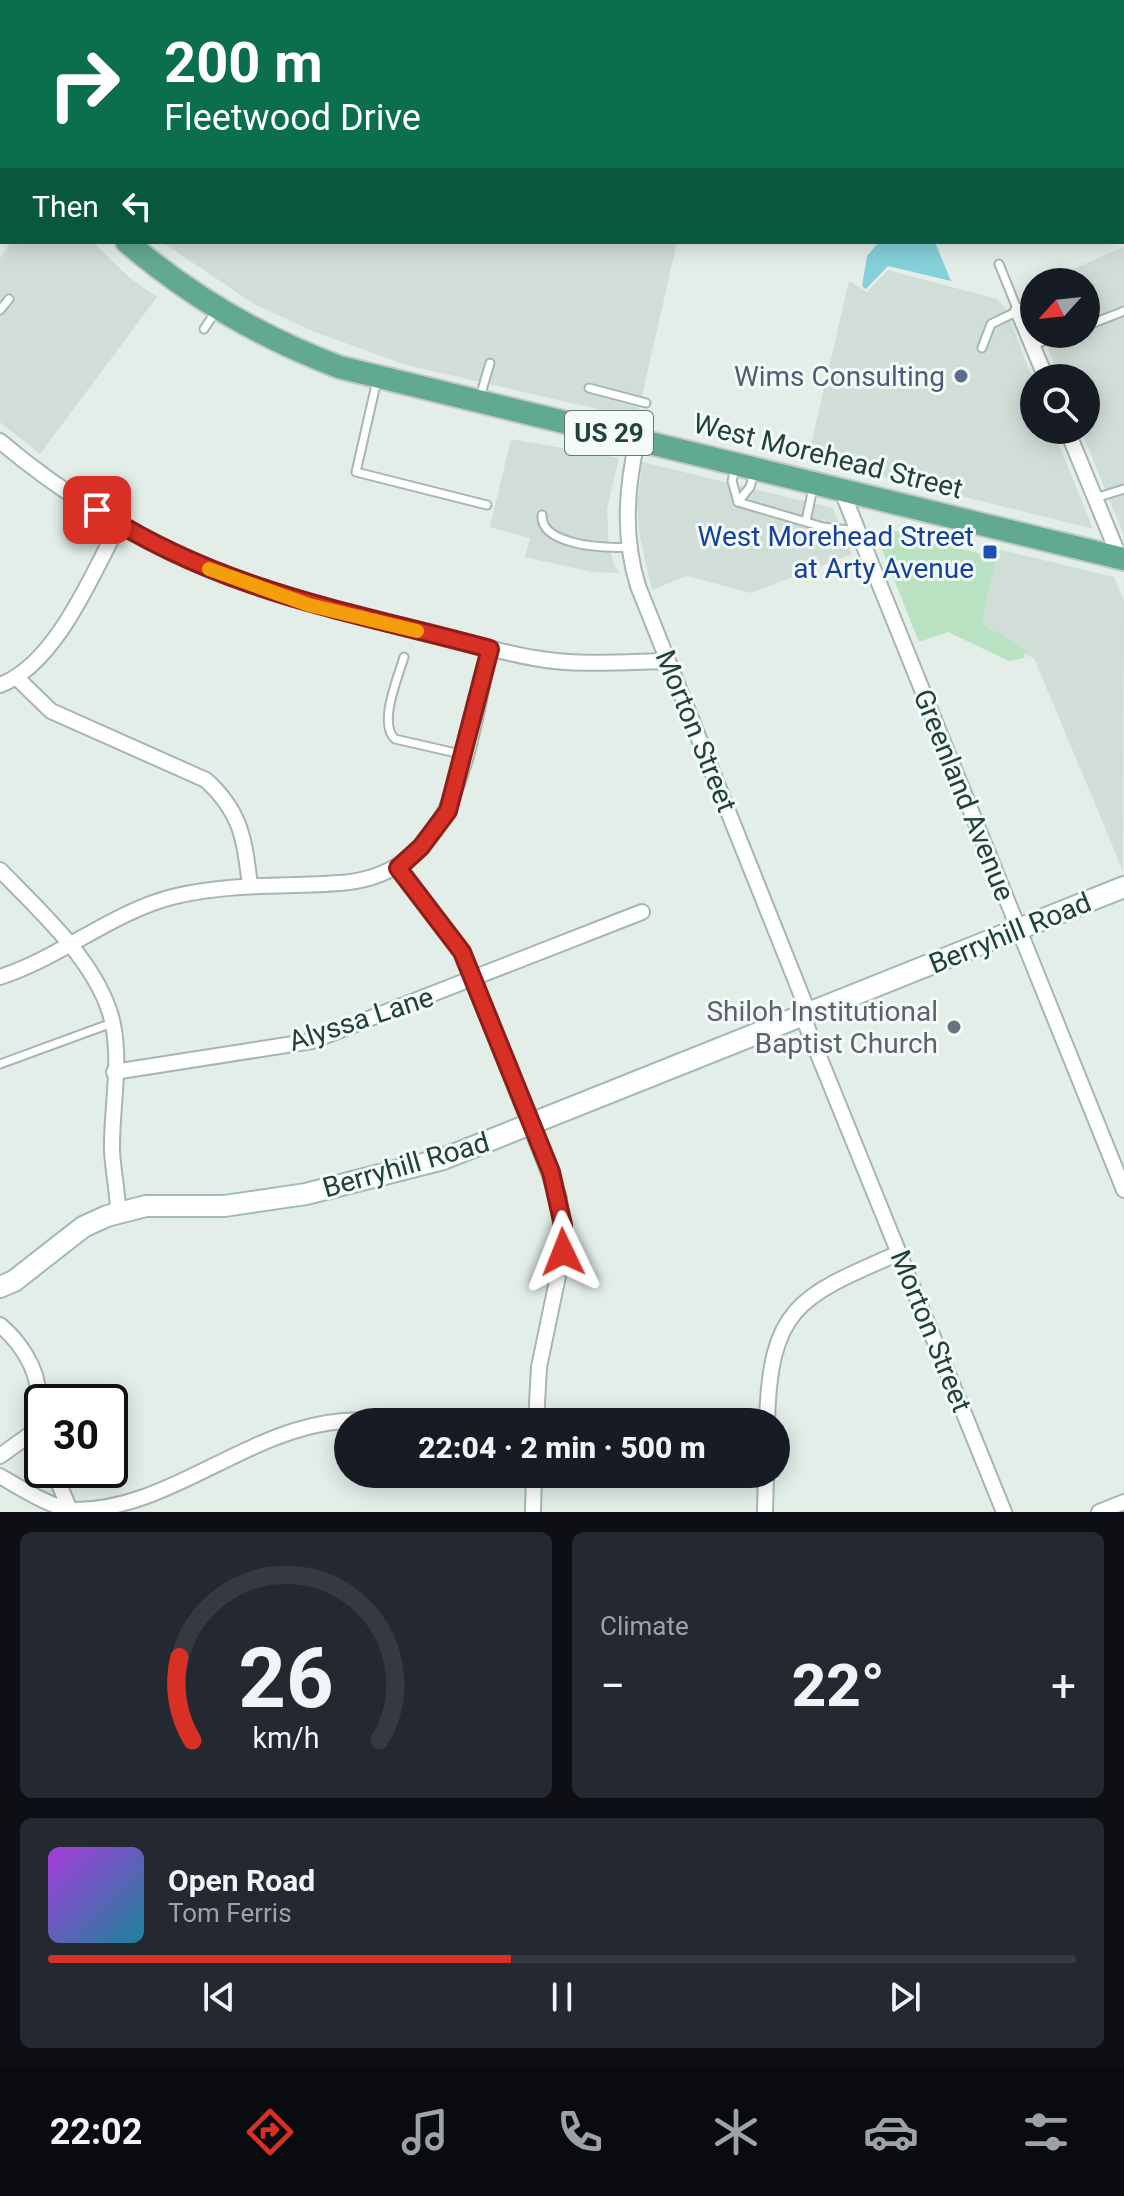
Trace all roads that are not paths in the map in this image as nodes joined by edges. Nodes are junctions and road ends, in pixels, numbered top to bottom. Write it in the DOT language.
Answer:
graph roads {
  1 [pos="129,244"];
  2 [pos="999,264"];
  3 [pos="9,299"];
  4 [pos="217,309"];
  5 [pos="0,310"];
  6 [pos="1018,311"];
  7 [pos="1124,311"];
  8 [pos="1020,316"];
  9 [pos="1100,320"];
  10 [pos="204,329"];
  11 [pos="982,348"];
  12 [pos="490,363"];
  13 [pos="377,378"];
  14 [pos="589,388"];
  15 [pos="479,402"];
  16 [pos="646,403"];
  17 [pos="0,441"];
  18 [pos="637,441"];
  19 [pos="1073,444"];
  20 [pos="746,466"];
  21 [pos="814,482"];
  22 [pos="841,489"];
  23 [pos="1124,489"];
  24 [pos="1095,498"];
  25 [pos="738,502"];
  26 [pos="487,505"];
  27 [pos="542,515"];
  28 [pos="806,521"];
  29 [pos="119,524"];
  30 [pos="858,531"];
  31 [pos="629,547"];
  32 [pos="1122,562"];
  33 [pos="490,649"];
  34 [pos="404,657"];
  35 [pos="668,661"];
  36 [pos="17,678"];
  37 [pos="0,685"];
  38 [pos="465,755"];
  39 [pos="398,868"];
  40 [pos="0,871"];
  41 [pos="250,885"];
  42 [pos="1124,887"];
  43 [pos="642,912"];
  44 [pos="1018,929"];
  45 [pos="69,946"];
  46 [pos="0,977"];
  47 [pos="473,980"];
  48 [pos="806,1015"];
  49 [pos="112,1023"];
  50 [pos="0,1064"];
  51 [pos="114,1072"];
  52 [pos="531,1126"];
  53 [pos="1124,1190"];
  54 [pos="118,1212"];
  55 [pos="899,1253"];
  56 [pos="0,1287"];
  57 [pos="0,1325"];
  58 [pos="36,1384"];
  59 [pos="537,1408"];
  60 [pos="768,1408"];
  61 [pos="334,1422"];
  62 [pos="24,1444"];
  63 [pos="0,1456"];
  64 [pos="0,1476"];
  65 [pos="61,1488"];
  66 [pos="534,1488"];
  67 [pos="766,1488"];
  68 [pos="1124,1502"];
  69 [pos="70,1510"];
  70 [pos="533,1512"];
  71 [pos="765,1512"];
  72 [pos="1004,1512"];
  73 [pos="1099,1512"];
  1 -- 4 [label="main road, West Morehead Street / US 29"];
  2 -- 6 [label="lane"];
  3 -- 5 [label="lane"];
  4 -- 10 [label="lane"];
  4 -- 13 [label="main road, West Morehead Street / US 29"];
  6 -- 8 [label="street"];
  6 -- 11 [label="lane"];
  7 -- 9 [label="lane"];
  12 -- 15 [label="lane"];
  13 -- 15 [label="main road, West Morehead Street / US 29"];
  13 -- 26 [label="lane"];
  14 -- 16 [label="lane"];
  15 -- 18 [label="main road, West Morehead Street / US 29"];
  17 -- 29 [label="street"];
  18 -- 20 [label="main road, West Morehead Street / US 29"];
  18 -- 31 [label="street, Morton Street"];
  19 -- 24 [label="street"];
  20 -- 21 [label="main road, West Morehead Street / US 29"];
  20 -- 25 [label="lane"];
  20 -- 25 [label="lane"];
  21 -- 22 [label="main road, West Morehead Street / US 29"];
  21 -- 28 [label="lane"];
  22 -- 30 [label="street, Greenland Avenue"];
  22 -- 32 [label="main road, West Morehead Street / US 29"];
  23 -- 24 [label="lane"];
  24 -- 32 [label="street"];
  25 -- 28 [label="lane"];
  27 -- 31 [label="lane"];
  28 -- 30 [label="lane"];
  29 -- 33 [label="street"];
  29 -- 36 [label="street"];
  30 -- 44 [label="street, Greenland Avenue"];
  31 -- 35 [label="street, Morton Street"];
  33 -- 35 [label="street"];
  33 -- 38 [label="street"];
  34 -- 38 [label="lane"];
  35 -- 48 [label="street, Morton Street"];
  36 -- 37 [label="street"];
  36 -- 41 [label="street"];
  38 -- 39 [label="street"];
  39 -- 41 [label="street"];
  39 -- 47 [label="street"];
  40 -- 45 [label="street"];
  41 -- 45 [label="street"];
  42 -- 44 [label="street, Berryhill Road"];
  43 -- 47 [label="street, Alyssa Lane"];
  44 -- 48 [label="street, Berryhill Road"];
  44 -- 53 [label="street, Greenland Avenue"];
  45 -- 46 [label="street"];
  45 -- 49 [label="street"];
  47 -- 51 [label="street, Alyssa Lane"];
  47 -- 52 [label="street"];
  48 -- 52 [label="street, Berryhill Road"];
  48 -- 55 [label="street, Morton Street"];
  49 -- 50 [label="lane"];
  49 -- 51 [label="street"];
  51 -- 54 [label="street"];
  52 -- 54 [label="street, Berryhill Road"];
  52 -- 59 [label="street"];
  54 -- 56 [label="street, Berryhill Road"];
  55 -- 60 [label="street"];
  55 -- 72 [label="street, Morton Street"];
  57 -- 58 [label="street"];
  61 -- 69 [label="street"];
  62 -- 63 [label="street"];
  64 -- 69 [label="street"];
  65 -- 69 [label="street"];
  66 -- 70 [label="street"];
  67 -- 71 [label="street"];
  68 -- 73 [label="street"];
}
